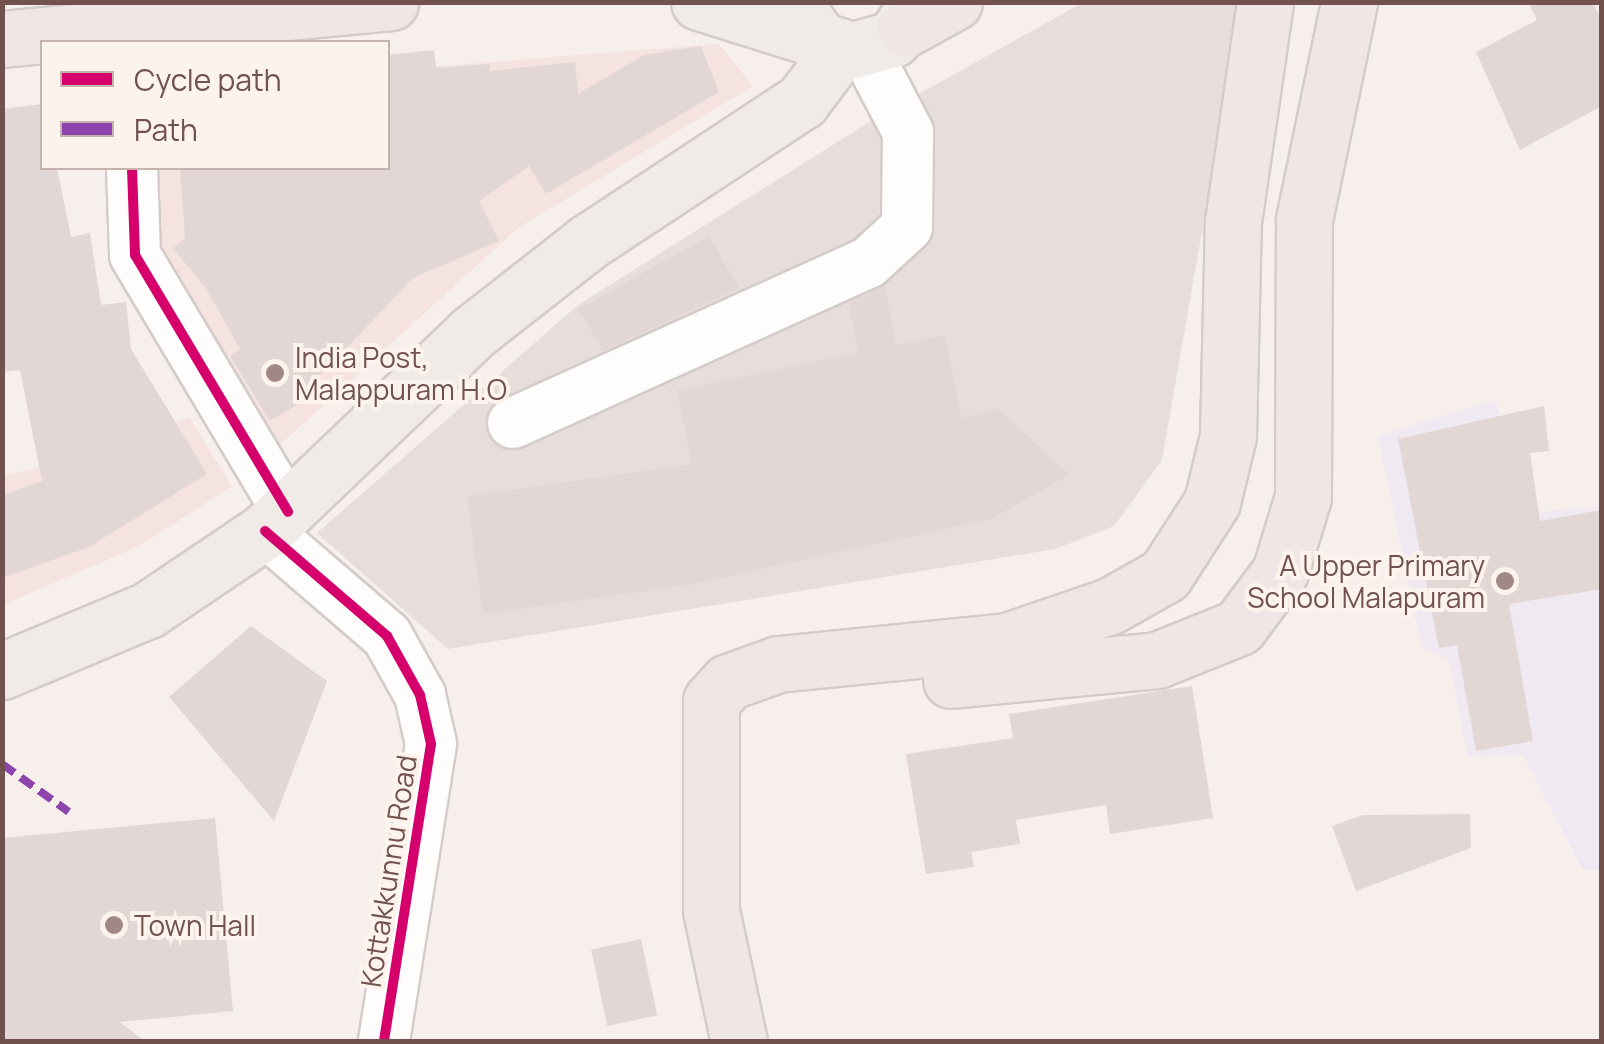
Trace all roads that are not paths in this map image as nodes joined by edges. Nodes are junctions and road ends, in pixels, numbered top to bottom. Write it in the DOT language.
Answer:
graph roads {
  1 [pos="390,2"];
  2 [pos="699,2"];
  3 [pos="954,2"];
  4 [pos="1265,2"];
  5 [pos="1349,2"];
  6 [pos="857,29"];
  7 [pos="128,34"];
  8 [pos="2,39"];
  9 [pos="132,170"];
  10 [pos="513,423"];
  11 [pos="277,522"];
  12 [pos="2,671"];
  13 [pos="710,766"];
  14 [pos="384,1042"];
  15 [pos="740,1042"];
  1 -- 7 [label="highway"];
  2 -- 6 [label="main road"];
  3 -- 6 [label="highway"];
  4 -- 13 [label="highway"];
  5 -- 13 [label="highway"];
  6 -- 10 [label="street"];
  6 -- 11 [label="main road"];
  7 -- 8 [label="highway"];
  9 -- 11 [label="street, Kottakkunnu Road"];
  11 -- 12 [label="main road"];
  11 -- 14 [label="street, Kottakkunnu Road"];
  13 -- 15 [label="highway"];
}
